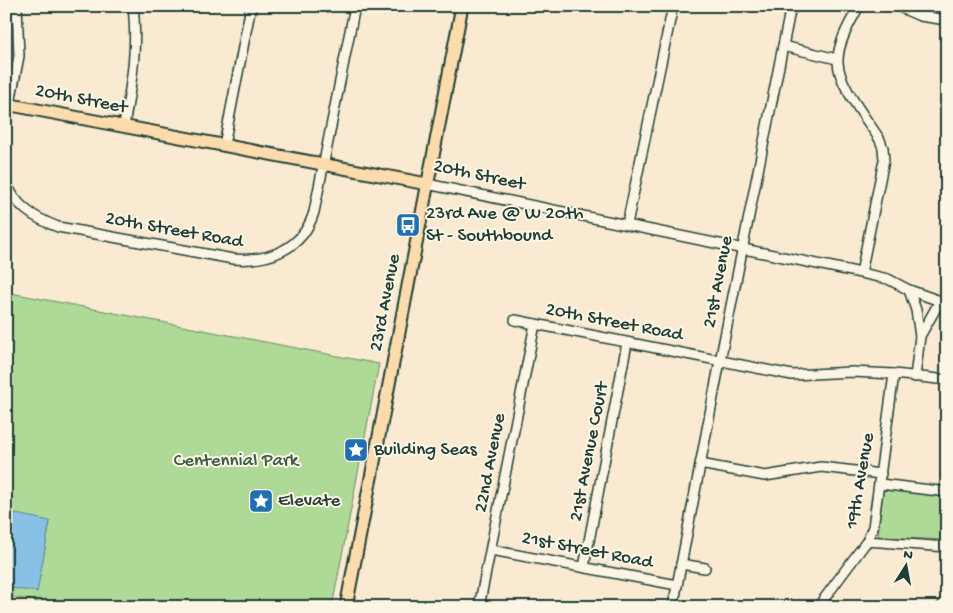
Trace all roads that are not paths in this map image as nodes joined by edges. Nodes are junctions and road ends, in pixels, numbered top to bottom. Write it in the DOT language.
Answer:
graph roads {
  1 [pos="17,6"];
  2 [pos="133,6"];
  3 [pos="251,6"];
  4 [pos="355,6"];
  5 [pos="462,6"];
  6 [pos="673,6"];
  7 [pos="791,6"];
  8 [pos="859,6"];
  9 [pos="896,6"];
  10 [pos="947,20"];
  11 [pos="783,46"];
  12 [pos="837,59"];
  13 [pos="8,104"];
  14 [pos="6,124"];
  15 [pos="124,126"];
  16 [pos="224,144"];
  17 [pos="324,163"];
  18 [pos="6,182"];
  19 [pos="427,184"];
  20 [pos="627,224"];
  21 [pos="742,250"];
  22 [pos="861,273"];
  23 [pos="909,290"];
  24 [pos="943,299"];
  25 [pos="516,320"];
  26 [pos="534,324"];
  27 [pos="920,336"];
  28 [pos="628,343"];
  29 [pos="720,361"];
  30 [pos="894,374"];
  31 [pos="915,377"];
  32 [pos="947,380"];
  33 [pos="700,464"];
  34 [pos="881,474"];
  35 [pos="880,484"];
  36 [pos="947,492"];
  37 [pos="867,541"];
  38 [pos="947,547"];
  39 [pos="491,550"];
  40 [pos="681,564"];
  41 [pos="584,567"];
  42 [pos="705,568"];
  43 [pos="677,585"];
  44 [pos="947,599"];
  45 [pos="346,607"];
  46 [pos="479,607"];
  47 [pos="673,607"];
  48 [pos="818,607"];
  49 [pos="941,607"];
  1 -- 13 [label="street"];
  2 -- 15 [label="street"];
  3 -- 16 [label="street"];
  4 -- 17 [label="street, 20th Street Road"];
  5 -- 19 [label="main road, 23rd Avenue"];
  6 -- 20 [label="street"];
  7 -- 11 [label="street, 21st Avenue"];
  8 -- 12 [label="street"];
  9 -- 10 [label="street"];
  11 -- 12 [label="street"];
  11 -- 21 [label="street, 21st Avenue"];
  12 -- 22 [label="street"];
  13 -- 14 [label="street"];
  13 -- 15 [label="main road, 20th Street"];
  15 -- 16 [label="main road, 20th Street"];
  16 -- 17 [label="main road, 20th Street"];
  17 -- 18 [label="street, 20th Street Road"];
  17 -- 19 [label="main road, 20th Street"];
  19 -- 20 [label="street, 20th Street"];
  19 -- 45 [label="main road, 23rd Avenue"];
  20 -- 21 [label="street, 20th Street"];
  21 -- 22 [label="street, 20th Street"];
  21 -- 29 [label="street, 21st Avenue"];
  22 -- 23 [label="street, 20th Street"];
  23 -- 24 [label="street, 20th Street"];
  23 -- 27 [label="street"];
  24 -- 27 [label="street"];
  25 -- 26 [label="street, 20th Street Road"];
  26 -- 28 [label="street, 20th Street Road"];
  26 -- 39 [label="street, 22nd Avenue"];
  27 -- 31 [label="street"];
  28 -- 29 [label="street, 20th Street Road"];
  28 -- 41 [label="street, 21st Avenue Court"];
  29 -- 30 [label="street, 20th Street Road"];
  29 -- 33 [label="street, 21st Avenue"];
  30 -- 31 [label="street, 20th Street Road"];
  30 -- 34 [label="street, 19th Avenue"];
  31 -- 32 [label="street, 20th Street Road"];
  33 -- 34 [label="street"];
  33 -- 40 [label="street, 21st Avenue"];
  34 -- 35 [label="street, 19th Avenue"];
  35 -- 36 [label="street"];
  35 -- 37 [label="street, 19th Avenue"];
  37 -- 38 [label="street"];
  37 -- 48 [label="street, 19th Avenue"];
  39 -- 41 [label="street, 21st Street Road"];
  39 -- 46 [label="street, 22nd Avenue"];
  40 -- 42 [label="street"];
  40 -- 43 [label="street, 21st Avenue"];
  41 -- 43 [label="street, 21st Street Road"];
  43 -- 47 [label="street, 21st Avenue"];
  44 -- 49 [label="street"];
}
